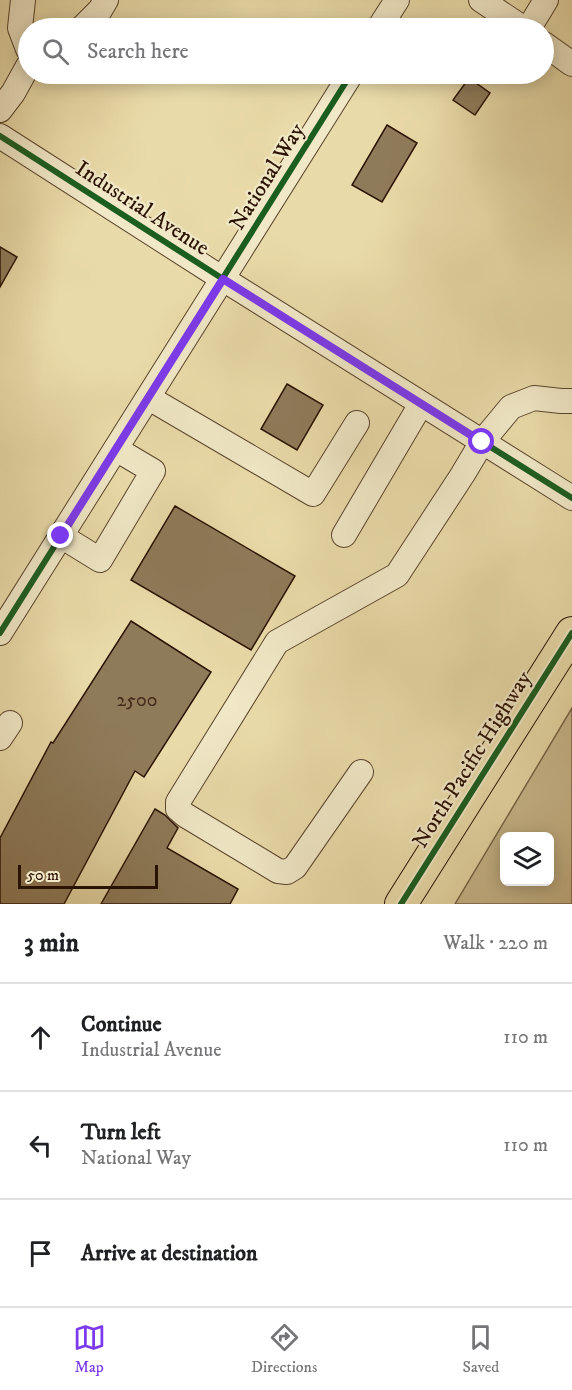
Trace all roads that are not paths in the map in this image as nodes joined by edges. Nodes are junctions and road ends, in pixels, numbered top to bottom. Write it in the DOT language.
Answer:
graph roads {
  1 [pos="23,0"];
  2 [pos="106,0"];
  3 [pos="397,0"];
  4 [pos="481,0"];
  5 [pos="546,0"];
  6 [pos="21,18"];
  7 [pos="92,18"];
  8 [pos="385,18"];
  9 [pos="508,18"];
  10 [pos="535,18"];
  11 [pos="554,52"];
  12 [pos="572,64"];
  13 [pos="18,84"];
  14 [pos="345,84"];
  15 [pos="0,110"];
  16 [pos="0,136"];
  17 [pos="223,279"];
  18 [pos="149,398"];
  19 [pos="572,401"];
  20 [pos="422,404"];
  21 [pos="357,423"];
  22 [pos="482,442"];
  23 [pos="116,449"];
  24 [pos="572,498"];
  25 [pos="344,535"];
  26 [pos="61,536"];
  27 [pos="0,633"];
  28 [pos="572,633"];
  29 [pos="361,772"];
  30 [pos="401,904"];
  1 -- 6 [label="street"];
  2 -- 7 [label="street"];
  3 -- 8 [label="street"];
  4 -- 9 [label="street"];
  5 -- 10 [label="street"];
  11 -- 12 [label="street"];
  13 -- 15 [label="street"];
  14 -- 17 [label="street, National Way"];
  16 -- 17 [label="street, Industrial Avenue"];
  17 -- 18 [label="street, National Way"];
  17 -- 20 [label="street, Industrial Avenue"];
  18 -- 21 [label="street"];
  18 -- 23 [label="street, National Way"];
  19 -- 22 [label="street"];
  20 -- 22 [label="street, Industrial Avenue"];
  20 -- 25 [label="street"];
  22 -- 24 [label="street, Industrial Avenue"];
  22 -- 29 [label="street"];
  23 -- 26 [label="street, National Way"];
  23 -- 26 [label="street"];
  26 -- 27 [label="street, National Way"];
  28 -- 30 [label="main road, North Pacific Highway"];
}
